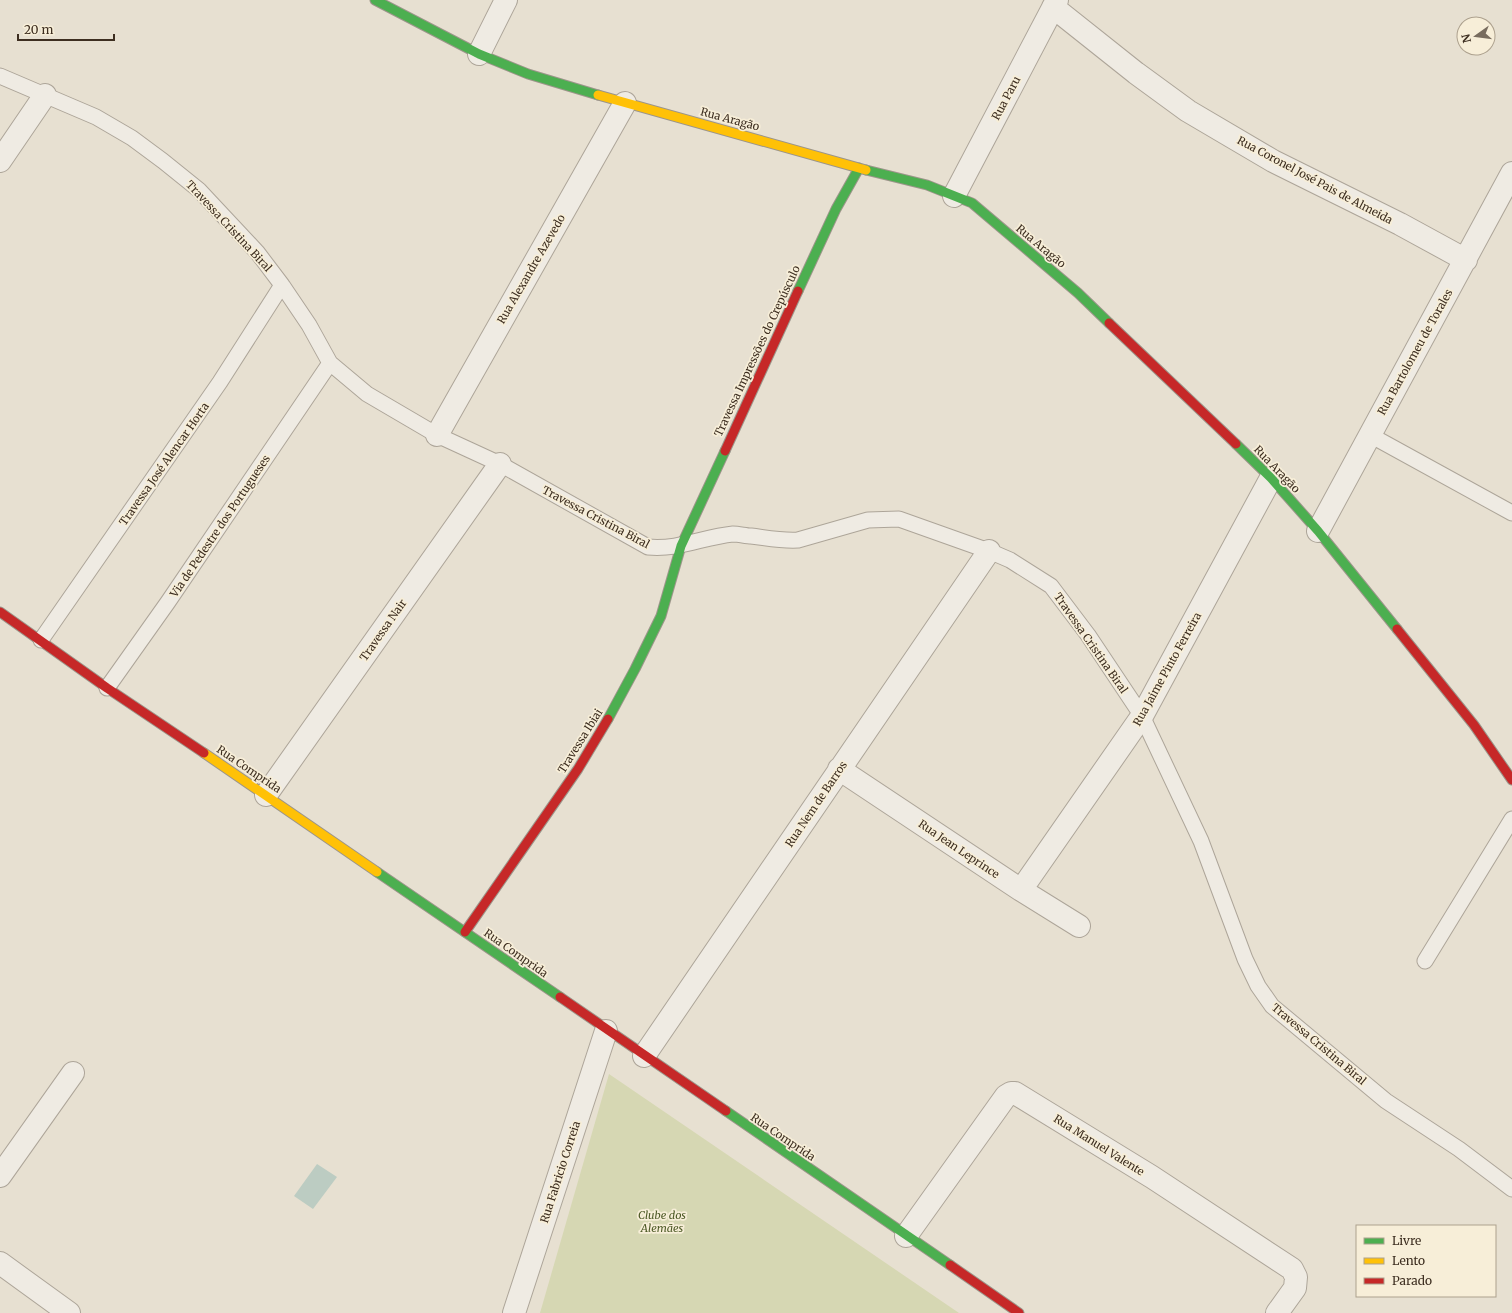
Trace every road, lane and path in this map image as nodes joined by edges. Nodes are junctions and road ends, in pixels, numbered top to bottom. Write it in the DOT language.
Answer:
graph roads {
  1 [pos="375,0"];
  2 [pos="506,0"];
  3 [pos="1055,3"];
  4 [pos="479,54"];
  5 [pos="0,76"];
  6 [pos="45,95"];
  7 [pos="624,103"];
  8 [pos="0,161"];
  9 [pos="859,168"];
  10 [pos="1512,174"];
  11 [pos="954,196"];
  12 [pos="1466,260"];
  13 [pos="282,285"];
  14 [pos="330,363"];
  15 [pos="437,435"];
  16 [pos="1370,435"];
  17 [pos="500,464"];
  18 [pos="1271,478"];
  19 [pos="1512,513"];
  20 [pos="1318,531"];
  21 [pos="681,546"];
  22 [pos="989,551"];
  23 [pos="0,612"];
  24 [pos="41,640"];
  25 [pos="107,688"];
  26 [pos="1142,716"];
  27 [pos="839,769"];
  28 [pos="1512,780"];
  29 [pos="266,795"];
  30 [pos="1512,819"];
  31 [pos="1021,890"];
  32 [pos="1080,926"];
  33 [pos="465,932"];
  34 [pos="1425,962"];
  35 [pos="606,1031"];
  36 [pos="644,1056"];
  37 [pos="73,1073"];
  38 [pos="0,1176"];
  39 [pos="1512,1189"];
  40 [pos="906,1236"];
  41 [pos="0,1263"];
  42 [pos="69,1313"];
  43 [pos="514,1313"];
  44 [pos="1019,1313"];
  45 [pos="1277,1313"];
  1 -- 4 [label="street, Rua Aragão"];
  2 -- 4 [label="street"];
  3 -- 11 [label="street, Rua Paru"];
  3 -- 12 [label="street, Rua Coronel José Pais de Almeida"];
  4 -- 7 [label="street, Rua Aragão"];
  5 -- 6 [label="lane, Travessa Cristina Biral"];
  6 -- 8 [label="street"];
  6 -- 13 [label="lane, Travessa Cristina Biral"];
  7 -- 9 [label="street, Rua Aragão"];
  7 -- 15 [label="street, Rua Alexandre Azevedo"];
  9 -- 11 [label="street, Rua Aragão"];
  9 -- 21 [label="street, Travessa Impressões do Crepúsculo"];
  10 -- 12 [label="street, Rua Bartolomeu de Torales"];
  11 -- 18 [label="street, Rua Aragão"];
  12 -- 16 [label="street, Rua Bartolomeu de Torales"];
  13 -- 14 [label="lane, Travessa Cristina Biral"];
  13 -- 24 [label="lane, Travessa José Alencar Horta"];
  14 -- 15 [label="lane, Travessa Cristina Biral"];
  14 -- 25 [label="lane, Via de Pedestre dos Portugueses"];
  15 -- 17 [label="lane, Travessa Cristina Biral"];
  16 -- 19 [label="lane"];
  16 -- 20 [label="street, Rua Bartolomeu de Torales"];
  17 -- 21 [label="lane, Travessa Cristina Biral"];
  17 -- 29 [label="street, Travessa Nair"];
  18 -- 20 [label="street, Rua Aragão"];
  18 -- 26 [label="street, Rua Jaime Pinto Ferreira"];
  20 -- 28 [label="street, Rua Aragão"];
  21 -- 22 [label="lane, Travessa Cristina Biral"];
  21 -- 33 [label="street, Travessa Ibiai"];
  22 -- 26 [label="lane, Travessa Cristina Biral"];
  22 -- 27 [label="street, Rua Nem de Barros"];
  23 -- 24 [label="street, Rua Comprida"];
  24 -- 25 [label="street, Rua Comprida"];
  25 -- 29 [label="street, Rua Comprida"];
  26 -- 31 [label="street, Rua Jaime Pinto Ferreira"];
  26 -- 39 [label="lane, Travessa Cristina Biral"];
  27 -- 31 [label="street, Rua Jean Leprince"];
  27 -- 36 [label="street, Rua Nem de Barros"];
  29 -- 33 [label="street, Rua Comprida"];
  30 -- 34 [label="lane"];
  31 -- 32 [label="street, Rua Jean Leprince"];
  33 -- 35 [label="street, Rua Comprida"];
  35 -- 36 [label="street, Rua Comprida"];
  35 -- 43 [label="street, Rua Fabricio Correia"];
  36 -- 40 [label="street, Rua Comprida"];
  37 -- 38 [label="street"];
  40 -- 44 [label="street, Rua Comprida"];
  40 -- 45 [label="street, Rua Manuel Valente"];
  41 -- 42 [label="street"];
}
